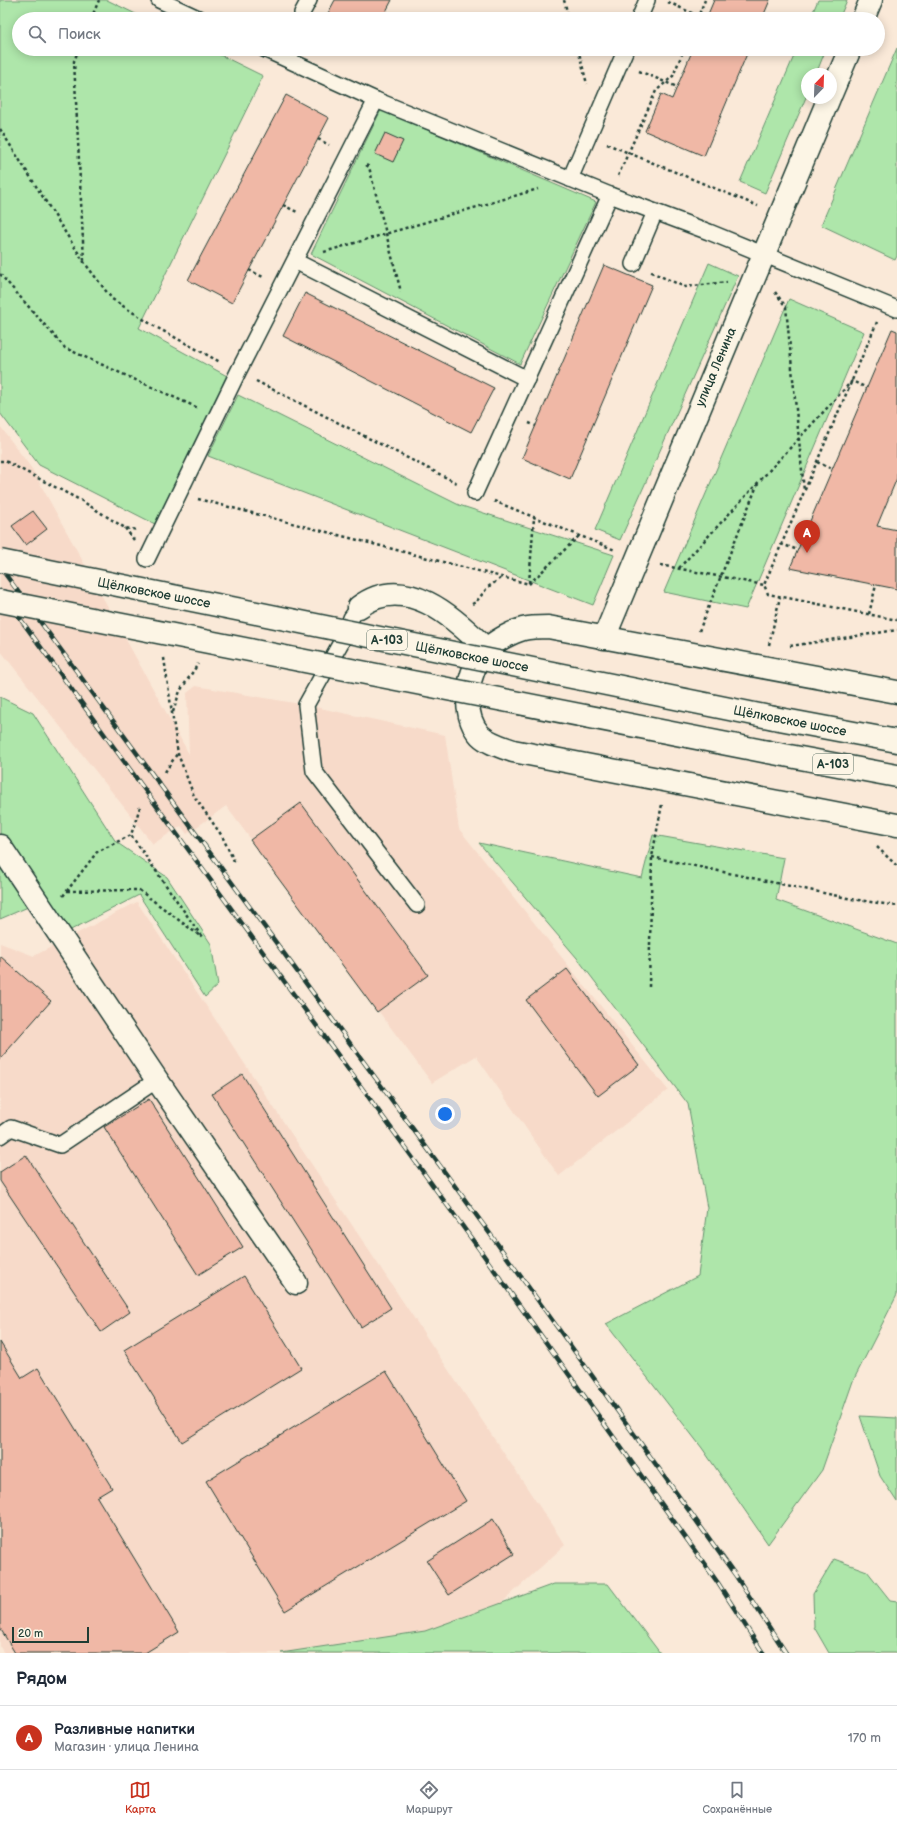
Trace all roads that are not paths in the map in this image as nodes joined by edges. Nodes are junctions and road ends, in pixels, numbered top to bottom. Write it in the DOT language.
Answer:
graph roads {
  1 [pos="159,0"];
  2 [pos="647,0"];
  3 [pos="871,0"];
  4 [pos="185,12"];
  5 [pos="642,12"];
  6 [pos="866,12"];
  7 [pos="279,56"];
  8 [pos="622,56"];
  9 [pos="847,56"];
  10 [pos="837,80"];
  11 [pos="376,100"];
  12 [pos="826,104"];
  13 [pos="570,179"];
  14 [pos="610,195"];
  15 [pos="655,212"];
  16 [pos="763,254"];
  17 [pos="295,261"];
  18 [pos="633,264"];
  19 [pos="891,307"];
  20 [pos="527,379"];
  21 [pos="475,493"];
  22 [pos="147,559"];
  23 [pos="0,562"];
  24 [pos="0,601"];
  25 [pos="359,607"];
  26 [pos="604,638"];
  27 [pos="486,649"];
  28 [pos="897,692"];
  29 [pos="897,741"];
  30 [pos="897,776"];
  31 [pos="897,825"];
  32 [pos="0,846"];
  33 [pos="417,905"];
  34 [pos="157,1080"];
  35 [pos="0,1136"];
  36 [pos="296,1283"];
  1 -- 4 [label="lane"];
  2 -- 5 [label="lane"];
  3 -- 6 [label="street"];
  7 -- 11 [label="lane"];
  8 -- 13 [label="lane"];
  9 -- 10 [label="street"];
  11 -- 13 [label="lane"];
  11 -- 17 [label="lane"];
  12 -- 16 [label="street, улица Ленина"];
  13 -- 14 [label="lane"];
  14 -- 15 [label="lane"];
  14 -- 20 [label="lane"];
  15 -- 16 [label="lane"];
  15 -- 18 [label="lane"];
  16 -- 19 [label="lane"];
  16 -- 26 [label="street, улица Ленина"];
  17 -- 20 [label="lane"];
  17 -- 22 [label="lane"];
  20 -- 21 [label="lane"];
  23 -- 29 [label="street, Щёлковское шоссе / А-103, bridge"];
  24 -- 30 [label="street, А-103, bridge"];
  25 -- 27 [label="street"];
  25 -- 33 [label="lane"];
  26 -- 27 [label="street"];
  26 -- 28 [label="street"];
  27 -- 31 [label="street"];
  32 -- 34 [label="street"];
  34 -- 35 [label="lane"];
  34 -- 36 [label="street"];
}
